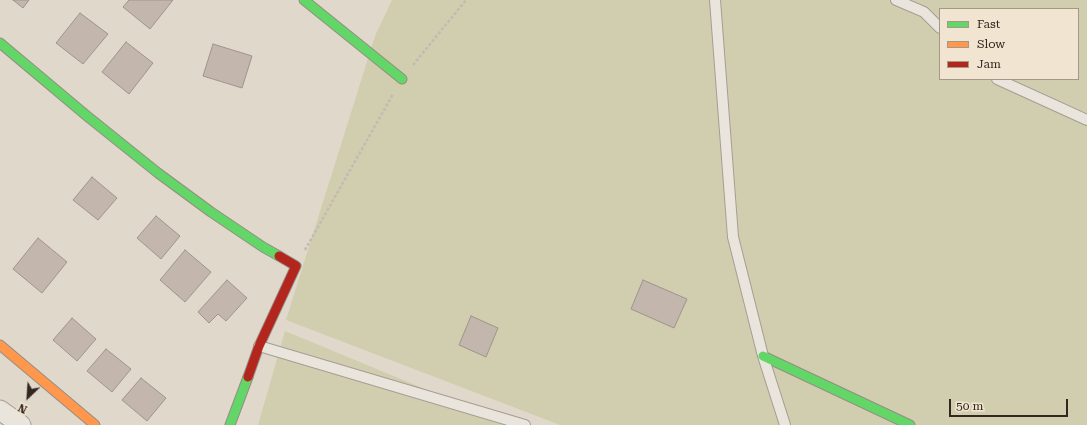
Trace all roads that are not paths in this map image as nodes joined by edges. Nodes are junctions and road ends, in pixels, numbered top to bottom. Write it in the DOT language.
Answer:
graph roads {
  1 [pos="304,0"];
  2 [pos="715,0"];
  3 [pos="896,0"];
  4 [pos="939,27"];
  5 [pos="0,43"];
  6 [pos="402,79"];
  7 [pos="999,80"];
  8 [pos="1087,120"];
  9 [pos="259,346"];
  10 [pos="1,348"];
  11 [pos="763,356"];
  12 [pos="0,410"];
  13 [pos="21,425"];
  14 [pos="95,425"];
  15 [pos="230,425"];
  16 [pos="525,425"];
  17 [pos="785,425"];
  18 [pos="910,425"];
  1 -- 6 [label="street"];
  2 -- 11 [label="lane"];
  3 -- 4 [label="lane"];
  5 -- 9 [label="street"];
  7 -- 8 [label="lane"];
  9 -- 15 [label="street"];
  9 -- 16 [label="lane"];
  10 -- 14 [label="street"];
  11 -- 17 [label="lane"];
  11 -- 18 [label="street"];
  12 -- 13 [label="street"];
}
